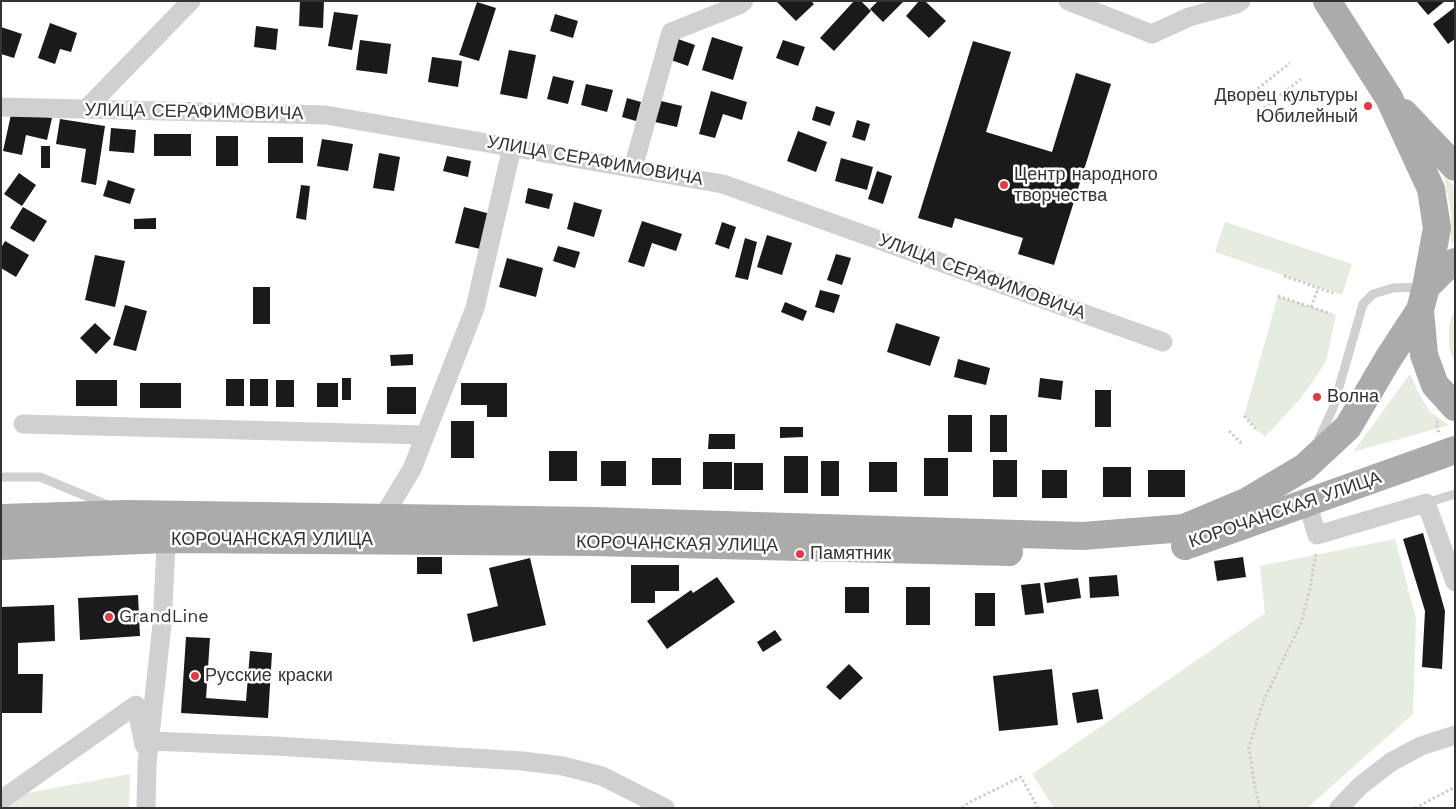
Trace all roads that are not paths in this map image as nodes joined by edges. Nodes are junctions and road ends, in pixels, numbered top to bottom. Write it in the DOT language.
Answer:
graph roads {
  1 [pos="191,1"];
  2 [pos="1068,1"];
  3 [pos="1241,1"];
  4 [pos="1327,1"];
  5 [pos="732,4"];
  6 [pos="1390,98"];
  7 [pos="1,107"];
  8 [pos="86,109"];
  9 [pos="512,147"];
  10 [pos="1455,167"];
  11 [pos="633,168"];
  12 [pos="1455,262"];
  13 [pos="1423,299"];
  14 [pos="1163,342"];
  15 [pos="1455,407"];
  16 [pos="22,424"];
  17 [pos="424,435"];
  18 [pos="1455,450"];
  19 [pos="1305,468"];
  20 [pos="1,478"];
  21 [pos="1455,494"];
  22 [pos="1307,502"];
  23 [pos="1426,503"];
  24 [pos="126,514"];
  25 [pos="383,517"];
  26 [pos="1,518"];
  27 [pos="167,527"];
  28 [pos="1,546"];
  29 [pos="1455,582"];
  30 [pos="1455,735"];
  31 [pos="150,741"];
  32 [pos="147,764"];
  33 [pos="1,800"];
  34 [pos="146,808"];
  35 [pos="665,808"];
  36 [pos="1339,808"];
  1 -- 8 [label="street"];
  2 -- 3 [label="street"];
  4 -- 6 [label="main road"];
  5 -- 11 [label="street"];
  6 -- 10 [label="main road"];
  6 -- 13 [label="main road"];
  7 -- 8 [label="street, УЛИЦА СЕРАФИМОВИЧА"];
  8 -- 9 [label="street, УЛИЦА СЕРАФИМОВИЧА"];
  9 -- 11 [label="street, УЛИЦА СЕРАФИМОВИЧА"];
  9 -- 17 [label="street"];
  11 -- 14 [label="street, УЛИЦА СЕРАФИМОВИЧА"];
  12 -- 13 [label="main road"];
  13 -- 15 [label="main road"];
  13 -- 19 [label="main road, КОРОЧАНСКАЯ УЛИЦА"];
  13 -- 19 [label="lane"];
  16 -- 17 [label="street"];
  17 -- 25 [label="street"];
  18 -- 22 [label="main road, КОРОЧАНСКАЯ УЛИЦА"];
  19 -- 25 [label="main road, КОРОЧАНСКАЯ УЛИЦА"];
  20 -- 24 [label="lane"];
  21 -- 23 [label="lane"];
  22 -- 23 [label="street"];
  22 -- 27 [label="main road, КОРОЧАНСКАЯ УЛИЦА"];
  23 -- 29 [label="street"];
  24 -- 26 [label="main road, КОРОЧАНСКАЯ УЛИЦА"];
  24 -- 27 [label="main road, КОРОЧАНСКАЯ УЛИЦА"];
  25 -- 27 [label="main road, КОРОЧАНСКАЯ УЛИЦА"];
  27 -- 28 [label="main road, КОРОЧАНСКАЯ УЛИЦА"];
  27 -- 31 [label="street"];
  30 -- 36 [label="street"];
  31 -- 32 [label="street"];
  31 -- 35 [label="street"];
  32 -- 33 [label="street"];
  32 -- 34 [label="street"];
}
